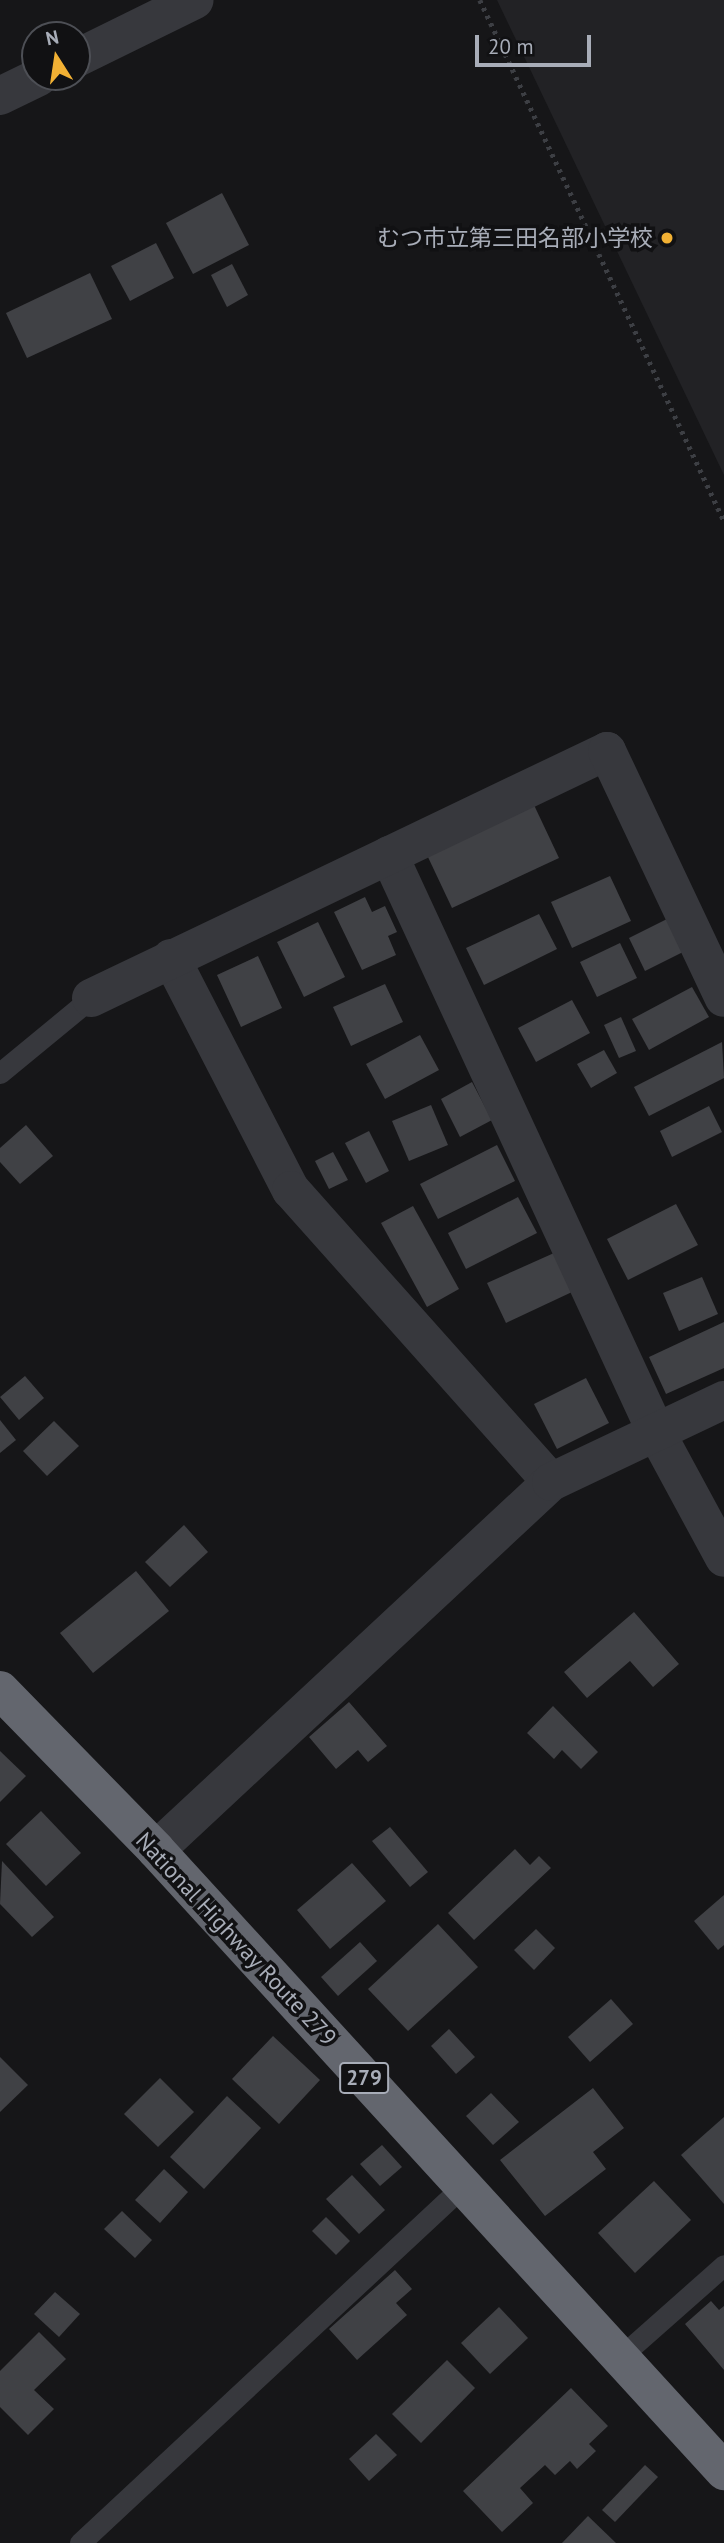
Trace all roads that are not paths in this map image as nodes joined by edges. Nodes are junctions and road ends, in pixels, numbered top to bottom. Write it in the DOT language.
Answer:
graph roads {
  1 [pos="195,0"];
  2 [pos="91,51"];
  3 [pos="21,86"];
  4 [pos="0,96"];
  5 [pos="389,855"];
  6 [pos="171,958"];
  7 [pos="724,998"];
  8 [pos="91,999"];
  9 [pos="0,1073"];
  10 [pos="724,1400"];
  11 [pos="656,1432"];
  12 [pos="551,1482"];
  13 [pos="724,1558"];
  14 [pos="0,1690"];
  15 [pos="156,1850"];
  16 [pos="463,2186"];
  17 [pos="724,2265"];
  18 [pos="619,2358"];
  19 [pos="724,2471"];
  20 [pos="80,2543"];
  1 -- 2 [label="street"];
  3 -- 4 [label="street"];
  5 -- 6 [label="street"];
  5 -- 7 [label="street"];
  5 -- 11 [label="street"];
  6 -- 8 [label="street"];
  6 -- 12 [label="street"];
  8 -- 9 [label="lane"];
  10 -- 11 [label="street"];
  11 -- 12 [label="street"];
  11 -- 13 [label="street"];
  12 -- 15 [label="street"];
  14 -- 15 [label="highway, National Highway Route 279 / 279"];
  15 -- 16 [label="highway, National Highway Route 279 / 279"];
  16 -- 18 [label="highway, National Highway Route 279 / 279"];
  16 -- 20 [label="lane"];
  17 -- 18 [label="lane"];
  18 -- 19 [label="highway, National Highway Route 279 / 279"];
}
